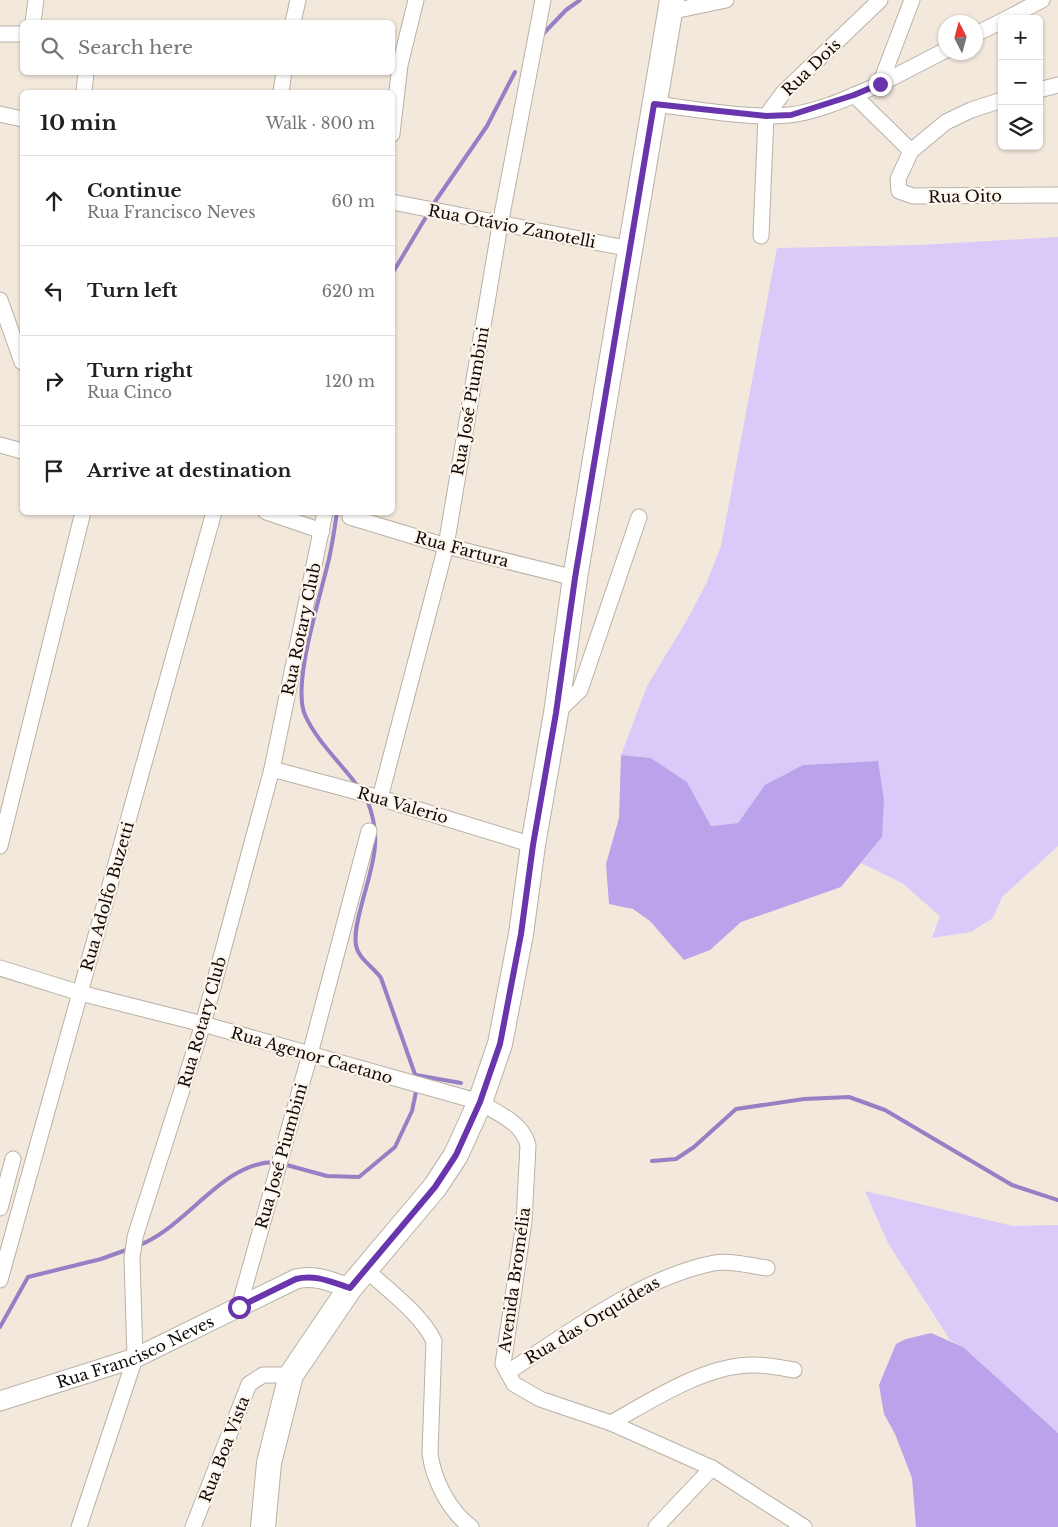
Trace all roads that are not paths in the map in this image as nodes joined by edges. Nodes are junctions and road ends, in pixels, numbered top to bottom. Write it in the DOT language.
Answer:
graph roads {
  1 [pos="36,0"];
  2 [pos="298,0"];
  3 [pos="416,0"];
  4 [pos="543,0"];
  5 [pos="726,0"];
  6 [pos="880,0"];
  7 [pos="912,0"];
  8 [pos="1042,0"];
  9 [pos="670,6"];
  10 [pos="1014,15"];
  11 [pos="33,20"];
  12 [pos="293,20"];
  13 [pos="998,23"];
  14 [pos="983,30"];
  15 [pos="0,34"];
  16 [pos="20,34"];
  17 [pos="938,54"];
  18 [pos="396,64"];
  19 [pos="86,75"];
  20 [pos="284,75"];
  21 [pos="880,84"];
  22 [pos="1058,85"];
  23 [pos="1043,89"];
  24 [pos="84,90"];
  25 [pos="281,90"];
  26 [pos="395,90"];
  27 [pos="854,95"];
  28 [pos="998,101"];
  29 [pos="654,104"];
  30 [pos="0,114"];
  31 [pos="766,116"];
  32 [pos="20,119"];
  33 [pos="911,151"];
  34 [pos="1058,195"];
  35 [pos="395,203"];
  36 [pos="500,224"];
  37 [pos="761,236"];
  38 [pos="631,249"];
  39 [pos="0,300"];
  40 [pos="20,356"];
  41 [pos="0,445"];
  42 [pos="20,450"];
  43 [pos="82,515"];
  44 [pos="213,515"];
  45 [pos="275,515"];
  46 [pos="325,515"];
  47 [pos="350,517"];
  48 [pos="639,517"];
  49 [pos="322,531"];
  50 [pos="446,546"];
  51 [pos="575,578"];
  52 [pos="556,713"];
  53 [pos="272,769"];
  54 [pos="371,796"];
  55 [pos="369,831"];
  56 [pos="533,845"];
  57 [pos="0,846"];
  58 [pos="0,968"];
  59 [pos="80,993"];
  60 [pos="204,1024"];
  61 [pos="310,1054"];
  62 [pos="480,1102"];
  63 [pos="13,1159"];
  64 [pos="0,1208"];
  65 [pos="767,1268"];
  66 [pos="365,1270"];
  67 [pos="0,1280"];
  68 [pos="350,1288"];
  69 [pos="239,1307"];
  70 [pos="135,1358"];
  71 [pos="794,1370"];
  72 [pos="508,1372"];
  73 [pos="291,1375"];
  74 [pos="0,1401"];
  75 [pos="611,1423"];
  76 [pos="712,1468"];
  77 [pos="79,1527"];
  78 [pos="193,1527"];
  79 [pos="263,1527"];
  80 [pos="471,1527"];
  81 [pos="656,1527"];
  82 [pos="804,1527"];
  1 -- 11 [label="street"];
  2 -- 12 [label="street"];
  3 -- 18 [label="street"];
  4 -- 36 [label="street, Rua José Piumbini"];
  5 -- 9 [label="street"];
  6 -- 31 [label="street, Rua Dois"];
  7 -- 21 [label="street"];
  8 -- 10 [label="street"];
  9 -- 29 [label="main road"];
  13 -- 14 [label="street"];
  15 -- 16 [label="street"];
  17 -- 21 [label="street"];
  18 -- 26 [label="street"];
  19 -- 24 [label="street"];
  20 -- 25 [label="street"];
  21 -- 27 [label="street"];
  22 -- 23 [label="street"];
  27 -- 31 [label="street"];
  27 -- 33 [label="street"];
  28 -- 33 [label="street"];
  29 -- 31 [label="street"];
  29 -- 38 [label="main road"];
  30 -- 32 [label="street"];
  31 -- 37 [label="street"];
  33 -- 34 [label="street, Rua Oito"];
  35 -- 36 [label="street, Rua Otávio Zanotelli"];
  36 -- 38 [label="street, Rua Otávio Zanotelli"];
  36 -- 50 [label="street, Rua José Piumbini"];
  38 -- 51 [label="main road"];
  39 -- 40 [label="street"];
  41 -- 42 [label="street"];
  43 -- 57 [label="street"];
  44 -- 59 [label="street, Rua Adolfo Buzetti"];
  45 -- 49 [label="street"];
  46 -- 49 [label="street, Rua Rotary Club"];
  47 -- 50 [label="street, Rua Fartura"];
  48 -- 52 [label="street"];
  49 -- 53 [label="street, Rua Rotary Club"];
  50 -- 51 [label="street, Rua Fartura"];
  50 -- 54 [label="street, Rua José Piumbini"];
  51 -- 52 [label="main road"];
  52 -- 56 [label="main road"];
  53 -- 54 [label="street, Rua Valerio"];
  53 -- 60 [label="street, Rua Rotary Club"];
  54 -- 56 [label="street, Rua Valerio"];
  55 -- 61 [label="street, Rua José Piumbini"];
  56 -- 62 [label="main road"];
  58 -- 59 [label="street, Rua Agenor Caetano"];
  59 -- 60 [label="street, Rua Agenor Caetano"];
  59 -- 67 [label="street, Rua Adolfo Buzetti"];
  60 -- 61 [label="street, Rua Agenor Caetano"];
  60 -- 70 [label="street, Rua Rotary Club"];
  61 -- 62 [label="street, Rua Agenor Caetano"];
  61 -- 69 [label="street, Rua José Piumbini"];
  62 -- 66 [label="main road"];
  62 -- 72 [label="street, Avenida Bromélia"];
  63 -- 64 [label="street"];
  65 -- 72 [label="street, Rua das Orquídeas"];
  66 -- 68 [label="main road"];
  66 -- 80 [label="street"];
  68 -- 69 [label="street, Rua Francisco Neves"];
  68 -- 73 [label="main road"];
  69 -- 70 [label="street, Rua Francisco Neves"];
  70 -- 74 [label="street, Rua Francisco Neves"];
  70 -- 77 [label="street, Rua Rotary Club"];
  71 -- 75 [label="street"];
  72 -- 75 [label="street, Avenida Bromélia"];
  73 -- 78 [label="street, Rua Boa Vista"];
  73 -- 79 [label="main road"];
  75 -- 76 [label="street, Avenida Bromélia"];
  76 -- 81 [label="street"];
  76 -- 82 [label="street, Avenida Bromélia"];
}
